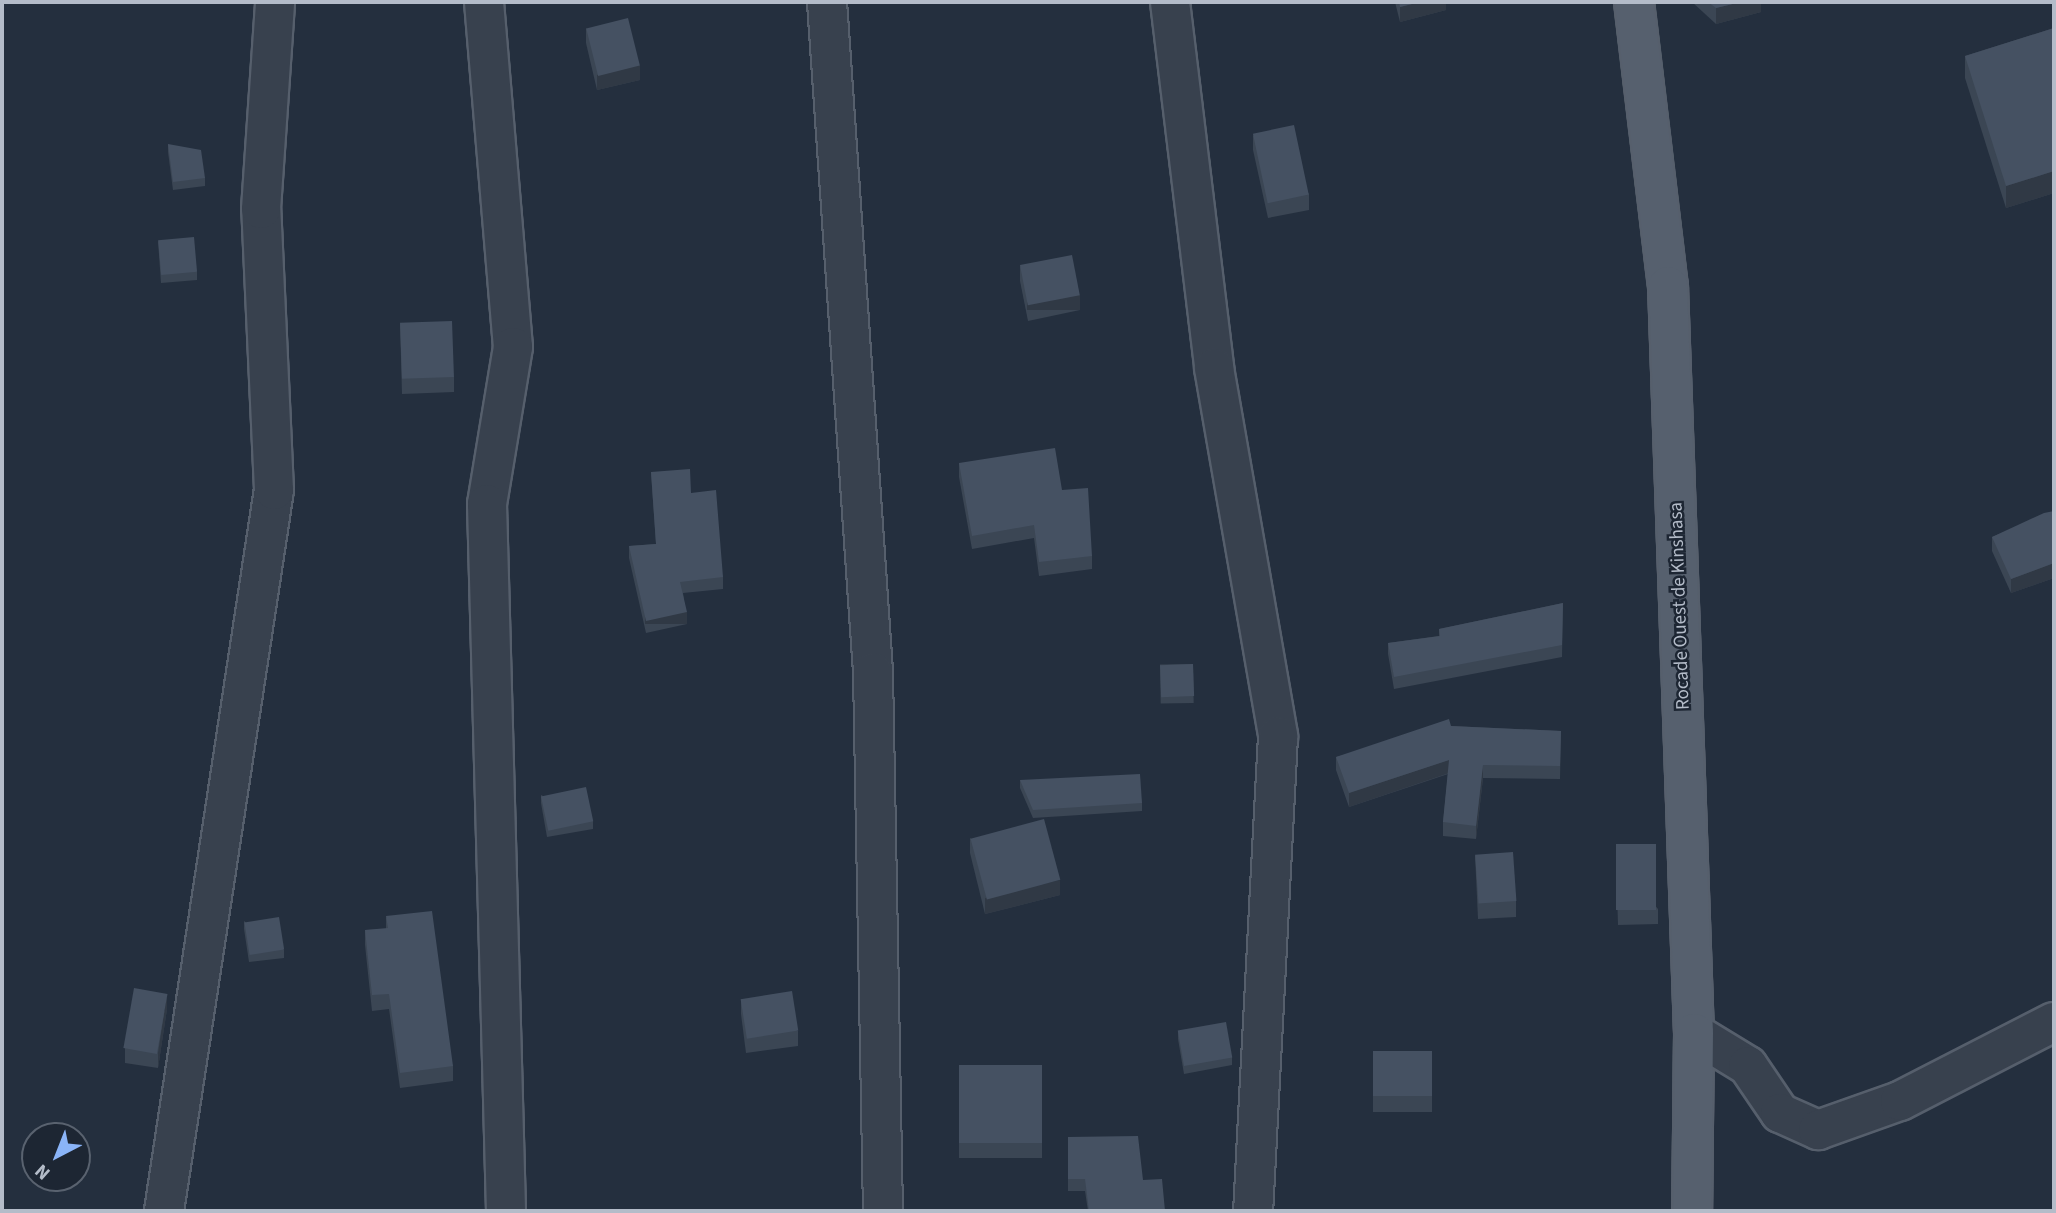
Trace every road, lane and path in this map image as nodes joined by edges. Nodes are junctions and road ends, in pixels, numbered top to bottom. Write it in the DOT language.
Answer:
graph roads {
  1 [pos="275,2"];
  2 [pos="484,2"];
  3 [pos="827,2"];
  4 [pos="1170,2"];
  5 [pos="1634,2"];
  6 [pos="2054,1022"];
  7 [pos="1694,1033"];
  8 [pos="164,1211"];
  9 [pos="506,1211"];
  10 [pos="883,1211"];
  11 [pos="1253,1211"];
  12 [pos="1692,1211"];
  1 -- 8 [label="street"];
  2 -- 9 [label="street"];
  3 -- 10 [label="street"];
  4 -- 11 [label="street"];
  5 -- 7 [label="main road, Rocade Ouest de Kinshasa"];
  6 -- 7 [label="street"];
  7 -- 12 [label="main road, Rocade Ouest de Kinshasa"];
}
